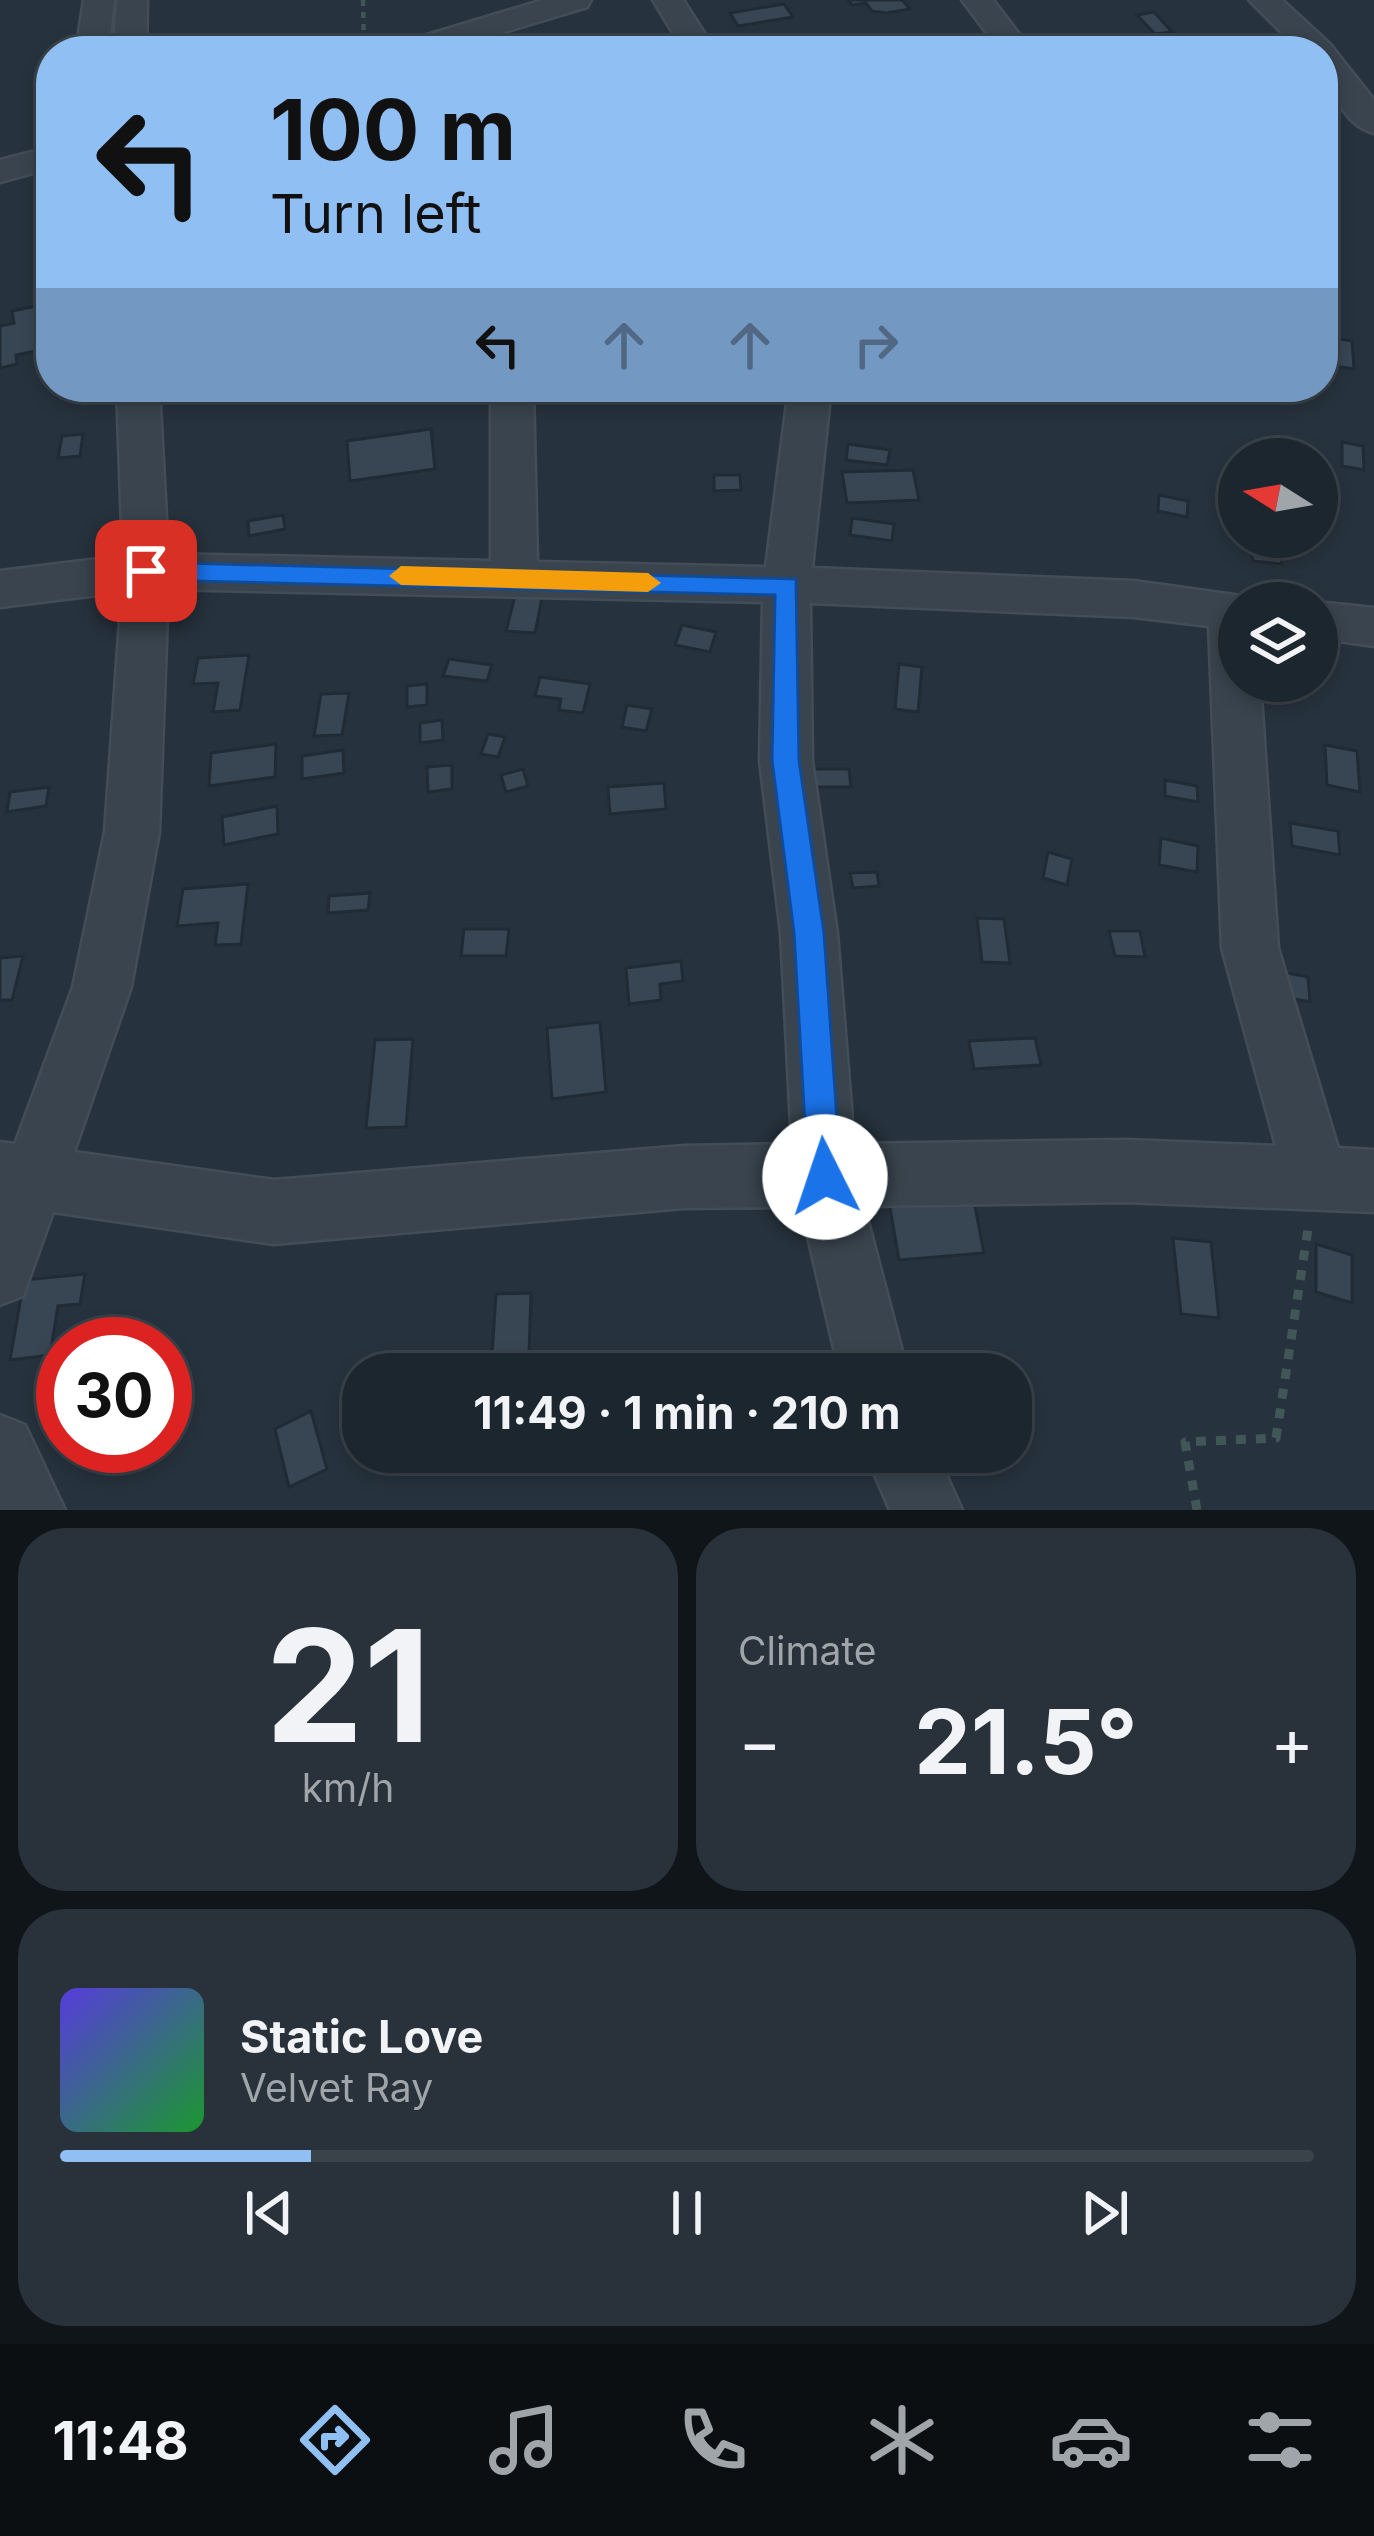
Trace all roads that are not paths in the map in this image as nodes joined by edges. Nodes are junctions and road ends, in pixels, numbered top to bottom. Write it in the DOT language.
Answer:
graph roads {
  1 [pos="99,0"];
  2 [pos="132,0"];
  3 [pos="576,0"];
  4 [pos="668,0"];
  5 [pos="977,0"];
  6 [pos="1264,0"];
  7 [pos="94,36"];
  8 [pos="131,36"];
  9 [pos="460,36"];
  10 [pos="691,36"];
  11 [pos="1005,36"];
  12 [pos="1302,36"];
  13 [pos="1338,76"];
  14 [pos="1374,123"];
  15 [pos="36,161"];
  16 [pos="0,171"];
  17 [pos="139,402"];
  18 [pos="512,402"];
  19 [pos="808,402"];
  20 [pos="146,571"];
  21 [pos="514,578"];
  22 [pos="788,585"];
  23 [pos="0,589"];
  24 [pos="1218,609"];
  25 [pos="1338,622"];
  26 [pos="1374,626"];
  27 [pos="1239,702"];
  28 [pos="18,1176"];
  29 [pos="825,1177"];
  30 [pos="1345,1180"];
  31 [pos="0,1273"];
  32 [pos="869,1353"];
  33 [pos="0,1450"];
  34 [pos="909,1473"];
  35 [pos="28,1510"];
  36 [pos="926,1510"];
  1 -- 7 [label="street"];
  2 -- 8 [label="street"];
  3 -- 9 [label="street"];
  4 -- 10 [label="street"];
  5 -- 11 [label="street"];
  6 -- 12 [label="street"];
  13 -- 14 [label="street"];
  15 -- 16 [label="street"];
  17 -- 20 [label="street"];
  18 -- 21 [label="street"];
  19 -- 22 [label="street"];
  20 -- 21 [label="street"];
  20 -- 23 [label="street"];
  20 -- 28 [label="street"];
  21 -- 22 [label="street"];
  22 -- 24 [label="street"];
  22 -- 29 [label="street"];
  25 -- 26 [label="street"];
  27 -- 30 [label="street"];
  28 -- 29 [label="street"];
  28 -- 31 [label="street"];
  29 -- 30 [label="street"];
  29 -- 32 [label="street"];
  33 -- 35 [label="street"];
  34 -- 36 [label="street"];
}
